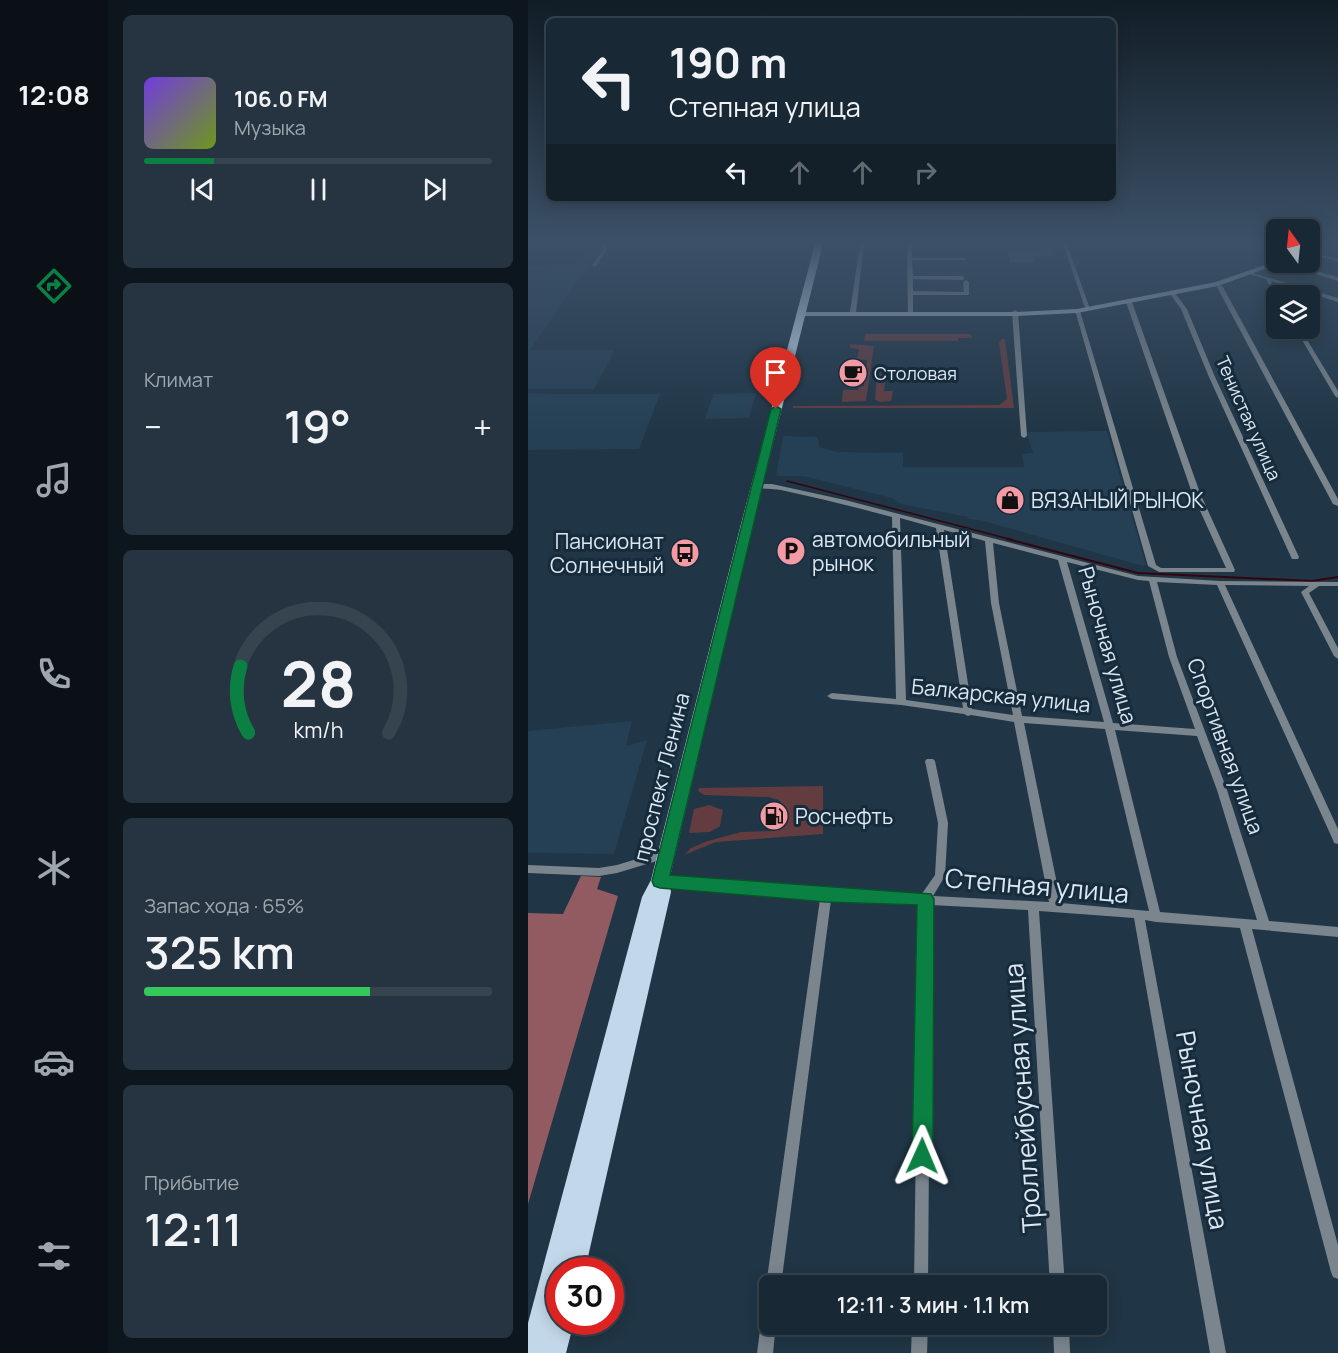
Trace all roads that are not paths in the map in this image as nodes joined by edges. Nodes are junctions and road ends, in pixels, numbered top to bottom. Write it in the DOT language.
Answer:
graph roads {
  1 [pos="802,307"];
  2 [pos="853,307"];
  3 [pos="910,307"];
  4 [pos="1092,307"];
  5 [pos="1099,307"];
  6 [pos="1131,307"];
  7 [pos="1183,307"];
  8 [pos="1231,307"];
  9 [pos="1088,308"];
  10 [pos="1077,311"];
  11 [pos="910,312"];
  12 [pos="800,313"];
  13 [pos="852,313"];
  14 [pos="1015,313"];
  15 [pos="1304,339"];
  16 [pos="1338,396"];
  17 [pos="1024,436"];
  18 [pos="757,486"];
  19 [pos="1337,504"];
  20 [pos="896,515"];
  21 [pos="940,527"];
  22 [pos="989,540"];
  23 [pos="1295,556"];
  24 [pos="1062,559"];
  25 [pos="1152,579"];
  26 [pos="1220,583"];
  27 [pos="1338,584"];
  28 [pos="1315,586"];
  29 [pos="1338,656"];
  30 [pos="832,696"];
  31 [pos="901,702"];
  32 [pos="968,713"];
  33 [pos="1018,719"];
  34 [pos="1109,725"];
  35 [pos="1201,733"];
  36 [pos="930,761"];
  37 [pos="1338,840"];
  38 [pos="666,854"];
  39 [pos="528,869"];
  40 [pos="660,881"];
  41 [pos="826,895"];
  42 [pos="925,899"];
  43 [pos="1033,906"];
  44 [pos="1056,907"];
  45 [pos="1139,916"];
  46 [pos="1156,917"];
  47 [pos="1245,924"];
  48 [pos="1265,926"];
  49 [pos="1338,932"];
  50 [pos="576,1257"];
  51 [pos="1338,1272"];
  52 [pos="774,1275"];
  53 [pos="921,1275"];
  54 [pos="1057,1275"];
  55 [pos="558,1335"];
  56 [pos="767,1335"];
  57 [pos="920,1335"];
  58 [pos="1061,1335"];
  59 [pos="533,1353"];
  60 [pos="553,1353"];
  61 [pos="765,1353"];
  62 [pos="919,1353"];
  63 [pos="1062,1353"];
  64 [pos="1218,1353"];
  1 -- 12 [label="main road, проспект Ленина"];
  2 -- 13 [label="street"];
  3 -- 11 [label="street"];
  4 -- 9 [label="main road"];
  5 -- 10 [label="main road"];
  6 -- 10 [label="street"];
  7 -- 23 [label="street, Тенистая улица"];
  8 -- 19 [label="street"];
  9 -- 14 [label="main road"];
  10 -- 14 [label="main road"];
  11 -- 13 [label="main road"];
  11 -- 14 [label="main road"];
  12 -- 13 [label="main road"];
  12 -- 13 [label="main road"];
  12 -- 18 [label="main road, проспект Ленина"];
  13 -- 14 [label="main road"];
  14 -- 17 [label="street"];
  15 -- 16 [label="street"];
  18 -- 20 [label="street"];
  18 -- 38 [label="main road, проспект Ленина"];
  20 -- 21 [label="street"];
  20 -- 31 [label="street"];
  21 -- 22 [label="street"];
  21 -- 32 [label="street"];
  22 -- 24 [label="street"];
  22 -- 33 [label="street"];
  24 -- 25 [label="street"];
  24 -- 34 [label="street, Рыночная улица"];
  25 -- 26 [label="street"];
  25 -- 35 [label="street, Спортивная улица"];
  26 -- 28 [label="street"];
  26 -- 37 [label="street"];
  27 -- 28 [label="street"];
  28 -- 29 [label="street"];
  30 -- 31 [label="street, Балкарская улица"];
  31 -- 32 [label="street, Балкарская улица"];
  32 -- 33 [label="street, Балкарская улица"];
  33 -- 34 [label="street, Балкарская улица"];
  33 -- 44 [label="street"];
  34 -- 35 [label="street, Балкарская улица"];
  34 -- 46 [label="street, Рыночная улица"];
  35 -- 48 [label="street, Спортивная улица"];
  36 -- 42 [label="street"];
  38 -- 39 [label="street"];
  38 -- 40 [label="main road, проспект Ленина"];
  40 -- 41 [label="street, Степная улица"];
  40 -- 50 [label="main road"];
  40 -- 59 [label="main road, проспект Ленина"];
  41 -- 42 [label="street, Степная улица"];
  41 -- 52 [label="street"];
  42 -- 43 [label="street, Степная улица"];
  42 -- 53 [label="street"];
  43 -- 44 [label="street, Степная улица"];
  43 -- 54 [label="street, Троллейбусная улица"];
  44 -- 45 [label="street, Степная улица"];
  45 -- 46 [label="street, Степная улица"];
  45 -- 64 [label="street, Рыночная улица"];
  46 -- 47 [label="street, Степная улица"];
  47 -- 48 [label="street, Степная улица"];
  47 -- 51 [label="street"];
  48 -- 49 [label="street, Степная улица"];
  55 -- 60 [label="main road"];
  56 -- 61 [label="street"];
  57 -- 62 [label="street"];
  58 -- 63 [label="street"];
}
